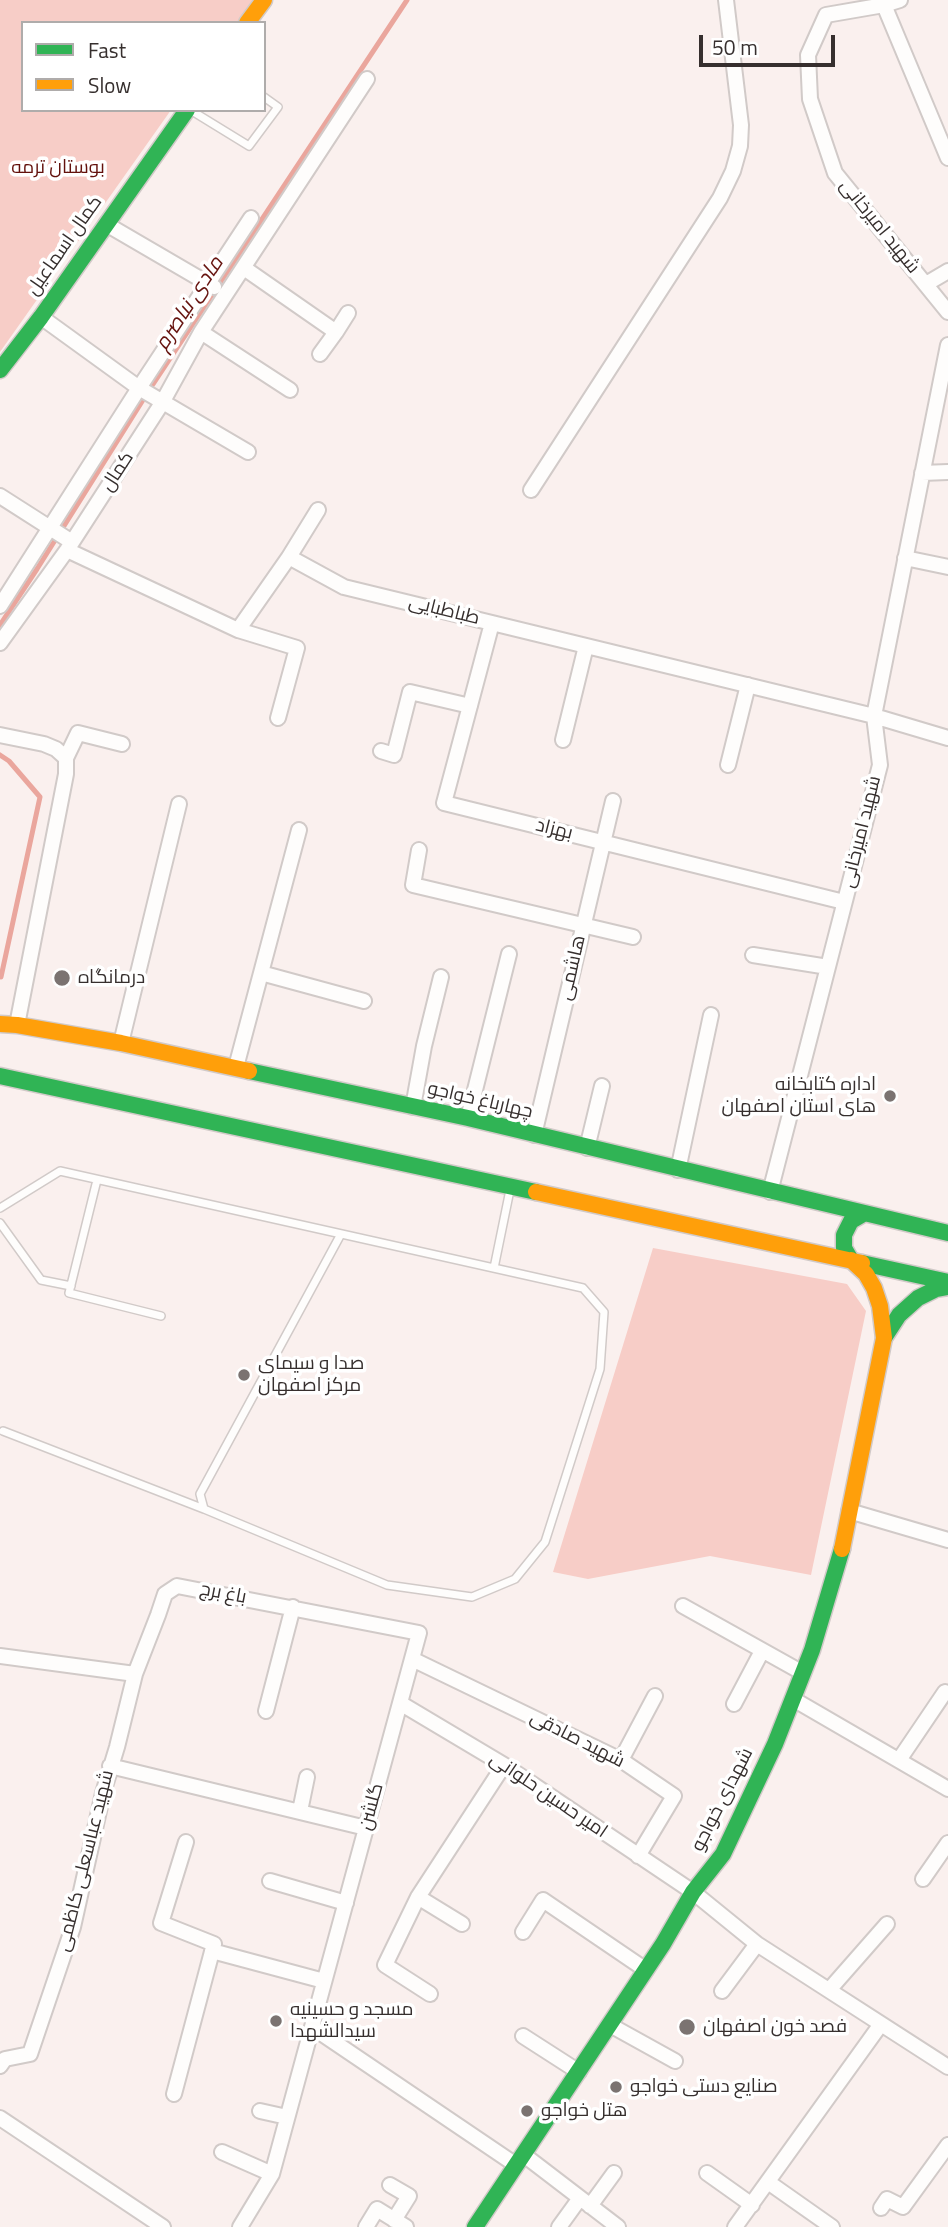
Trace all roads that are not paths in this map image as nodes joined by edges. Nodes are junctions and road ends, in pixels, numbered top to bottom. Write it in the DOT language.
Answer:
graph roads {
  1 [pos="264,0"];
  2 [pos="726,0"];
  3 [pos="900,0"];
  4 [pos="884,5"];
  5 [pos="248,21"];
  6 [pos="367,79"];
  7 [pos="266,98"];
  8 [pos="188,112"];
  9 [pos="192,112"];
  10 [pos="948,159"];
  11 [pos="251,218"];
  12 [pos="106,224"];
  13 [pos="244,268"];
  14 [pos="948,271"];
  15 [pos="207,283"];
  16 [pos="926,284"];
  17 [pos="226,295"];
  18 [pos="948,312"];
  19 [pos="348,313"];
  20 [pos="41,317"];
  21 [pos="336,331"];
  22 [pos="201,332"];
  23 [pos="948,345"];
  24 [pos="320,354"];
  25 [pos="0,370"];
  26 [pos="139,388"];
  27 [pos="290,390"];
  28 [pos="162,403"];
  29 [pos="248,452"];
  30 [pos="948,472"];
  31 [pos="922,473"];
  32 [pos="531,489"];
  33 [pos="0,496"];
  34 [pos="318,510"];
  35 [pos="50,527"];
  36 [pos="70,546"];
  37 [pos="289,557"];
  38 [pos="905,558"];
  39 [pos="948,567"];
  40 [pos="0,606"];
  41 [pos="492,623"];
  42 [pos="238,630"];
  43 [pos="0,643"];
  44 [pos="586,646"];
  45 [pos="748,685"];
  46 [pos="470,706"];
  47 [pos="874,716"];
  48 [pos="278,718"];
  49 [pos="0,735"];
  50 [pos="948,738"];
  51 [pos="563,740"];
  52 [pos="122,744"];
  53 [pos="381,751"];
  54 [pos="66,758"];
  55 [pos="728,765"];
  56 [pos="613,801"];
  57 [pos="180,804"];
  58 [pos="299,830"];
  59 [pos="602,842"];
  60 [pos="419,849"];
  61 [pos="844,902"];
  62 [pos="583,925"];
  63 [pos="633,937"];
  64 [pos="509,954"];
  65 [pos="753,956"];
  66 [pos="828,967"];
  67 [pos="261,973"];
  68 [pos="442,977"];
  69 [pos="365,1001"];
  70 [pos="711,1016"];
  71 [pos="0,1024"];
  72 [pos="17,1025"];
  73 [pos="121,1043"];
  74 [pos="236,1067"];
  75 [pos="0,1076"];
  76 [pos="602,1086"];
  77 [pos="413,1107"];
  78 [pos="468,1118"];
  79 [pos="534,1135"];
  80 [pos="587,1148"];
  81 [pos="678,1170"];
  82 [pos="97,1180"];
  83 [pos="510,1186"];
  84 [pos="770,1192"];
  85 [pos="0,1208"];
  86 [pos="863,1214"];
  87 [pos="0,1223"];
  88 [pos="948,1233"];
  89 [pos="341,1234"];
  90 [pos="851,1260"];
  91 [pos="494,1268"];
  92 [pos="948,1285"];
  93 [pos="71,1286"];
  94 [pos="161,1316"];
  95 [pos="884,1338"];
  96 [pos="3,1431"];
  97 [pos="204,1509"];
  98 [pos="849,1511"];
  99 [pos="948,1540"];
  100 [pos="683,1606"];
  101 [pos="293,1608"];
  102 [pos="419,1633"];
  103 [pos="762,1651"];
  104 [pos="0,1656"];
  105 [pos="412,1659"];
  106 [pos="803,1673"];
  107 [pos="135,1674"];
  108 [pos="945,1692"];
  109 [pos="655,1696"];
  110 [pos="793,1699"];
  111 [pos="400,1703"];
  112 [pos="734,1704"];
  113 [pos="266,1711"];
  114 [pos="621,1760"];
  115 [pos="899,1760"];
  116 [pos="504,1765"];
  117 [pos="110,1766"];
  118 [pos="307,1777"];
  119 [pos="948,1789"];
  120 [pos="300,1811"];
  121 [pos="366,1828"];
  122 [pos="186,1842"];
  123 [pos="948,1843"];
  124 [pos="638,1856"];
  125 [pos="923,1879"];
  126 [pos="270,1881"];
  127 [pos="693,1892"];
  128 [pos="418,1897"];
  129 [pos="345,1903"];
  130 [pos="462,1924"];
  131 [pos="887,1924"];
  132 [pos="523,1932"];
  133 [pos="757,1944"];
  134 [pos="212,1951"];
  135 [pos="646,1970"];
  136 [pos="324,1980"];
  137 [pos="829,1990"];
  138 [pos="722,1991"];
  139 [pos="430,1994"];
  140 [pos="881,2024"];
  141 [pos="610,2025"];
  142 [pos="312,2027"];
  143 [pos="523,2036"];
  144 [pos="675,2061"];
  145 [pos="0,2066"];
  146 [pos="948,2067"];
  147 [pos="579,2072"];
  148 [pos="174,2094"];
  149 [pos="260,2110"];
  150 [pos="0,2118"];
  151 [pos="287,2118"];
  152 [pos="948,2145"];
  153 [pos="222,2152"];
  154 [pos="520,2160"];
  155 [pos="614,2173"];
  156 [pos="707,2173"];
  157 [pos="272,2174"];
  158 [pos="768,2182"];
  159 [pos="390,2185"];
  160 [pos="585,2202"];
  161 [pos="752,2205"];
  162 [pos="881,2208"];
  163 [pos="400,2223"];
  164 [pos="163,2227"];
  165 [pos="240,2227"];
  166 [pos="366,2227"];
  167 [pos="475,2227"];
  168 [pos="559,2227"];
  169 [pos="618,2227"];
  170 [pos="736,2227"];
  171 [pos="832,2227"];
  1 -- 5 [label="main road"];
  2 -- 32 [label="street"];
  3 -- 4 [label="street"];
  4 -- 10 [label="street"];
  4 -- 16 [label="street, شهید امیرخانی"];
  6 -- 13 [label="street, کمال"];
  7 -- 9 [label="lane"];
  8 -- 12 [label="main road, کمال اسماعیل"];
  11 -- 15 [label="street"];
  12 -- 15 [label="street"];
  12 -- 20 [label="main road, کمال اسماعیل"];
  13 -- 17 [label="street, کمال"];
  13 -- 21 [label="street"];
  14 -- 16 [label="street"];
  15 -- 17 [label="street"];
  15 -- 26 [label="street"];
  16 -- 18 [label="street, شهید امیرخانی"];
  17 -- 22 [label="street, کمال"];
  19 -- 21 [label="street"];
  20 -- 25 [label="main road, کمال اسماعیل"];
  20 -- 26 [label="street"];
  21 -- 24 [label="street"];
  22 -- 27 [label="street"];
  22 -- 28 [label="street, کمال"];
  23 -- 31 [label="street, شهید امیرخانی"];
  26 -- 28 [label="street"];
  26 -- 35 [label="street"];
  28 -- 29 [label="street"];
  28 -- 36 [label="street, کمال"];
  30 -- 31 [label="street"];
  31 -- 38 [label="street, شهید امیرخانی"];
  33 -- 35 [label="street"];
  34 -- 37 [label="street"];
  35 -- 36 [label="street"];
  35 -- 40 [label="street"];
  36 -- 42 [label="street"];
  36 -- 43 [label="street, کمال"];
  37 -- 41 [label="street, طباطبایی"];
  37 -- 42 [label="street"];
  38 -- 39 [label="street"];
  38 -- 47 [label="street, شهید امیرخانی"];
  41 -- 44 [label="street, طباطبایی"];
  41 -- 46 [label="street, بهزاد"];
  42 -- 48 [label="street"];
  44 -- 45 [label="street, طباطبایی"];
  44 -- 51 [label="street"];
  45 -- 47 [label="street, طباطبایی"];
  45 -- 55 [label="street"];
  46 -- 53 [label="street"];
  46 -- 59 [label="street, بهزاد"];
  47 -- 50 [label="street, طباطبایی"];
  47 -- 61 [label="street, شهید امیرخانی"];
  49 -- 54 [label="street"];
  52 -- 54 [label="street"];
  54 -- 72 [label="street"];
  56 -- 59 [label="street, هاشمی"];
  57 -- 73 [label="street"];
  58 -- 67 [label="street"];
  59 -- 61 [label="street, بهزاد"];
  59 -- 62 [label="street, هاشمی"];
  60 -- 62 [label="street"];
  61 -- 66 [label="street, شهید امیرخانی"];
  62 -- 63 [label="street"];
  62 -- 79 [label="street, هاشمی"];
  64 -- 78 [label="street"];
  65 -- 66 [label="street"];
  66 -- 84 [label="street, شهید امیرخانی"];
  67 -- 69 [label="street"];
  67 -- 74 [label="street"];
  68 -- 77 [label="street"];
  70 -- 81 [label="street"];
  71 -- 72 [label="main road, چهارباغ خواجو"];
  72 -- 73 [label="main road, چهارباغ خواجو"];
  73 -- 74 [label="main road, چهارباغ خواجو"];
  74 -- 77 [label="main road, چهارباغ خواجو"];
  75 -- 83 [label="main road"];
  76 -- 80 [label="street"];
  77 -- 78 [label="main road, چهارباغ خواجو"];
  78 -- 79 [label="main road, چهارباغ خواجو"];
  79 -- 80 [label="main road, چهارباغ خواجو"];
  80 -- 81 [label="main road, چهارباغ خواجو"];
  81 -- 84 [label="main road, چهارباغ خواجو"];
  82 -- 85 [label="lane"];
  82 -- 89 [label="lane"];
  82 -- 93 [label="lane"];
  83 -- 90 [label="main road"];
  83 -- 91 [label="lane"];
  84 -- 86 [label="main road, چهارباغ خواجو"];
  86 -- 88 [label="main road, چهارباغ خواجو"];
  86 -- 90 [label="main road"];
  87 -- 93 [label="lane"];
  89 -- 91 [label="lane"];
  89 -- 97 [label="lane"];
  90 -- 92 [label="main road"];
  90 -- 95 [label="main road"];
  91 -- 97 [label="lane"];
  92 -- 95 [label="main road"];
  93 -- 94 [label="lane"];
  95 -- 98 [label="main road, شهدای خواجو"];
  96 -- 97 [label="lane"];
  98 -- 99 [label="street"];
  98 -- 106 [label="main road, شهدای خواجو"];
  100 -- 103 [label="street"];
  101 -- 102 [label="street, باغ برج"];
  101 -- 107 [label="street, باغ برج"];
  101 -- 113 [label="street"];
  102 -- 105 [label="street, گلشن"];
  103 -- 106 [label="street"];
  103 -- 112 [label="street"];
  104 -- 107 [label="street"];
  105 -- 111 [label="street, گلشن"];
  105 -- 114 [label="street, شهید صادقی"];
  106 -- 110 [label="main road, شهدای خواجو"];
  107 -- 117 [label="street, شهید عباسعلی کاظمی"];
  108 -- 115 [label="street"];
  109 -- 114 [label="street"];
  110 -- 115 [label="street"];
  110 -- 127 [label="main road, شهدای خواجو"];
  111 -- 116 [label="street, امیر حسین حلوانی"];
  111 -- 121 [label="street, گلشن"];
  114 -- 124 [label="street, شهید صادقی"];
  115 -- 119 [label="street"];
  116 -- 124 [label="street, امیر حسین حلوانی"];
  116 -- 128 [label="street"];
  117 -- 120 [label="street"];
  117 -- 145 [label="street, شهید عباسعلی کاظمی"];
  118 -- 120 [label="street"];
  120 -- 121 [label="street"];
  121 -- 129 [label="street, گلشن"];
  122 -- 134 [label="street"];
  123 -- 125 [label="street"];
  124 -- 127 [label="street, امیر حسین حلوانی"];
  126 -- 129 [label="street"];
  127 -- 133 [label="street, امیر حسین حلوانی"];
  127 -- 135 [label="main road, شهدای خواجو"];
  128 -- 130 [label="street"];
  128 -- 139 [label="street"];
  129 -- 136 [label="street, گلشن"];
  131 -- 137 [label="street"];
  132 -- 135 [label="street"];
  133 -- 137 [label="street, امیر حسین حلوانی"];
  133 -- 138 [label="street"];
  134 -- 136 [label="street"];
  134 -- 148 [label="street"];
  135 -- 141 [label="main road, شهدای خواجو"];
  136 -- 142 [label="street, گلشن"];
  137 -- 140 [label="street, امیر حسین حلوانی"];
  140 -- 146 [label="street, امیر حسین حلوانی"];
  140 -- 158 [label="street"];
  141 -- 144 [label="street"];
  141 -- 147 [label="main road, شهدای خواجو"];
  142 -- 151 [label="street, گلشن"];
  142 -- 154 [label="street"];
  143 -- 147 [label="street"];
  147 -- 154 [label="main road, شهدای خواجو"];
  149 -- 151 [label="street"];
  150 -- 164 [label="street"];
  151 -- 157 [label="street, گلشن"];
  152 -- 162 [label="street"];
  153 -- 157 [label="street"];
  154 -- 160 [label="street"];
  154 -- 167 [label="main road, شهدای خواجو"];
  155 -- 160 [label="street"];
  156 -- 161 [label="street"];
  157 -- 165 [label="street, گلشن"];
  158 -- 161 [label="street"];
  158 -- 171 [label="street"];
  159 -- 163 [label="street"];
  160 -- 168 [label="street"];
  160 -- 169 [label="street"];
  161 -- 170 [label="street"];
  163 -- 166 [label="street"];
}
